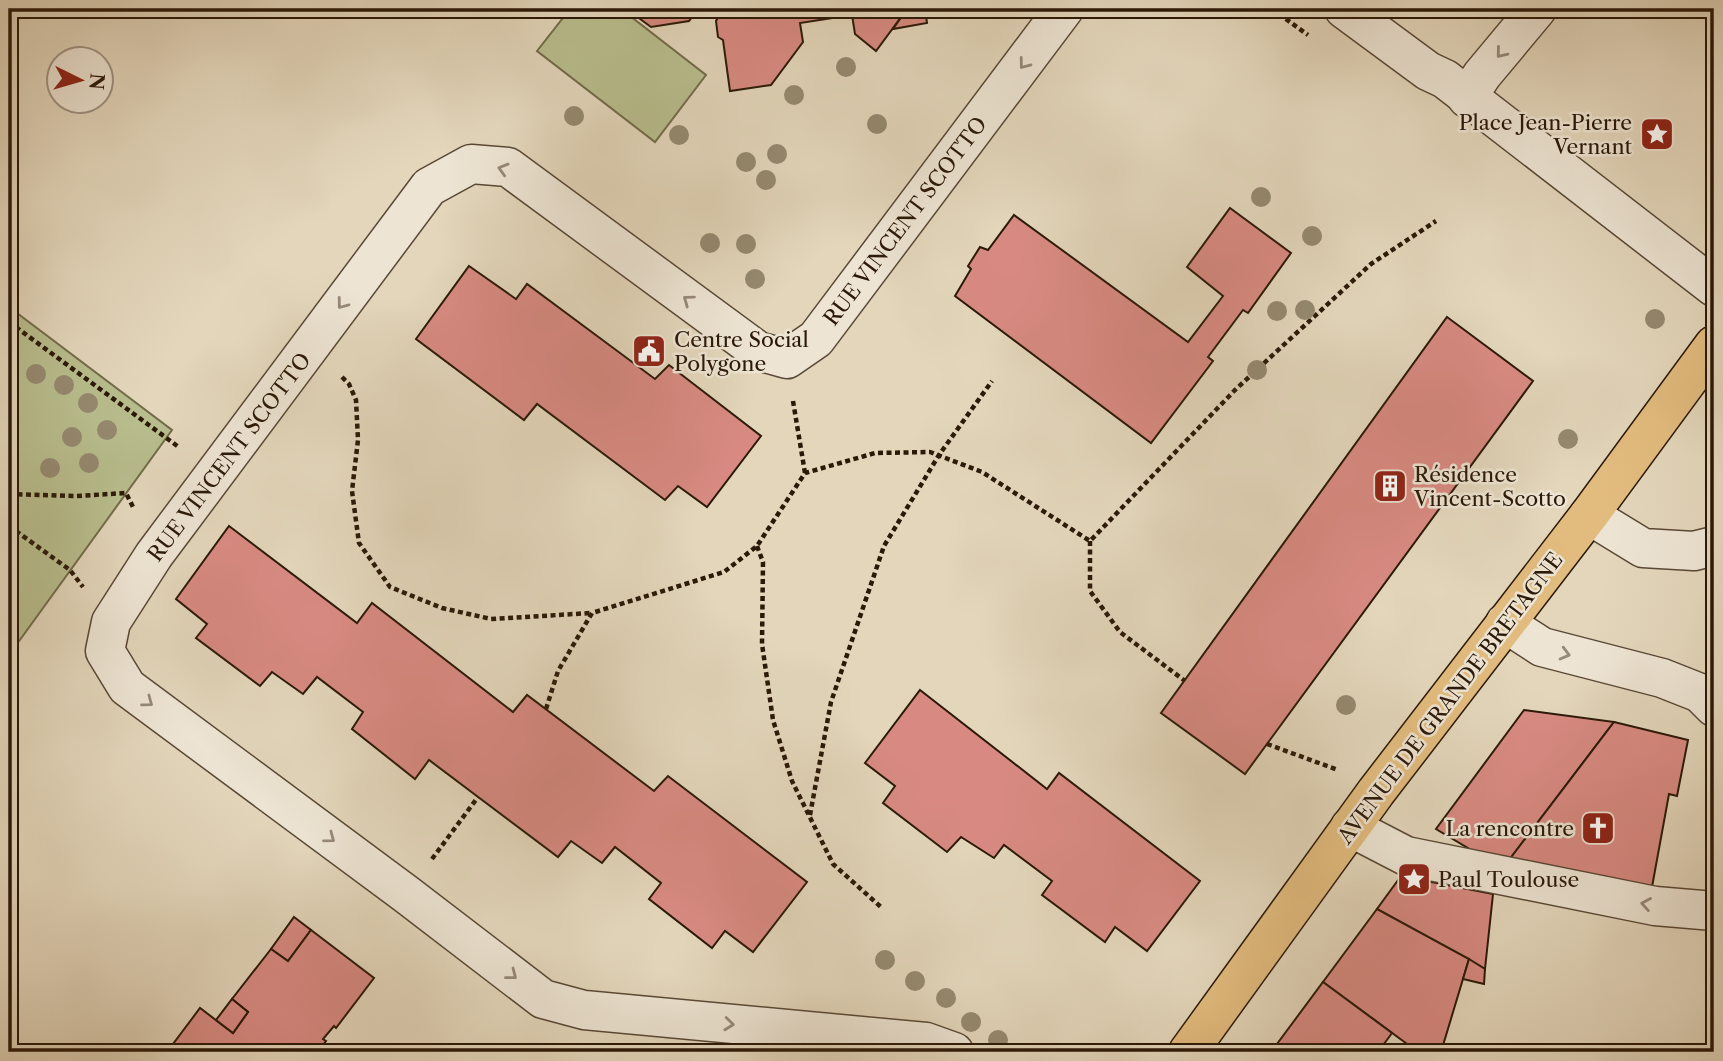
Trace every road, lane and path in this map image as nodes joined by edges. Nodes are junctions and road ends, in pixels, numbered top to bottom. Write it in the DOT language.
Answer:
graph roads {
  1 [pos="1064,9"];
  2 [pos="1344,9"];
  3 [pos="1537,9"];
  4 [pos="1467,98"];
  5 [pos="1436,221"];
  6 [pos="1714,287"];
  7 [pos="9,322"];
  8 [pos="1714,345"];
  9 [pos="310,348"];
  10 [pos="787,359"];
  11 [pos="992,382"];
  12 [pos="939,455"];
  13 [pos="805,473"];
  14 [pos="214,476"];
  15 [pos="9,494"];
  16 [pos="1589,515"];
  17 [pos="9,526"];
  18 [pos="1090,541"];
  19 [pos="1714,545"];
  20 [pos="757,546"];
  21 [pos="155,555"];
  22 [pos="592,613"];
  23 [pos="110,622"];
  24 [pos="1505,623"];
  25 [pos="1185,681"];
  26 [pos="1714,707"];
  27 [pos="546,709"];
  28 [pos="1267,744"];
  29 [pos="1340,771"];
  30 [pos="478,797"];
  31 [pos="810,815"];
  32 [pos="1350,827"];
  33 [pos="406,894"];
  34 [pos="882,908"];
  35 [pos="1714,911"];
  36 [pos="954,1052"];
  37 [pos="1188,1052"];
  1 -- 10 [label="street, RUE VINCENT SCOTTO, one-way"];
  2 -- 4 [label="street"];
  3 -- 4 [label="street, one-way"];
  4 -- 6 [label="street"];
  5 -- 18 [label="path"];
  7 -- 14 [label="path"];
  8 -- 16 [label="main road, AVENUE DE GRANDE BRETAGNE"];
  10 -- 9 [label="street, RUE VINCENT SCOTTO, one-way"];
  9 -- 14 [label="street, RUE VINCENT SCOTTO"];
  9 -- 22 [label="path"];
  10 -- 13 [label="path"];
  11 -- 12 [label="path"];
  12 -- 13 [label="path"];
  12 -- 18 [label="path"];
  12 -- 31 [label="path"];
  13 -- 20 [label="path"];
  14 -- 21 [label="street, RUE VINCENT SCOTTO"];
  15 -- 21 [label="path"];
  16 -- 19 [label="street"];
  16 -- 24 [label="main road, AVENUE DE GRANDE BRETAGNE"];
  17 -- 23 [label="path"];
  18 -- 25 [label="path"];
  20 -- 22 [label="path"];
  20 -- 31 [label="path"];
  21 -- 23 [label="street, RUE VINCENT SCOTTO"];
  22 -- 27 [label="path"];
  23 -- 33 [label="street, one-way"];
  24 -- 26 [label="street, one-way"];
  24 -- 32 [label="main road, AVENUE DE GRANDE BRETAGNE"];
  28 -- 29 [label="path"];
  30 -- 33 [label="path"];
  31 -- 34 [label="path"];
  35 -- 32 [label="street, one-way"];
  32 -- 37 [label="main road, AVENUE DE GRANDE BRETAGNE"];
  33 -- 36 [label="street, one-way"];
}
